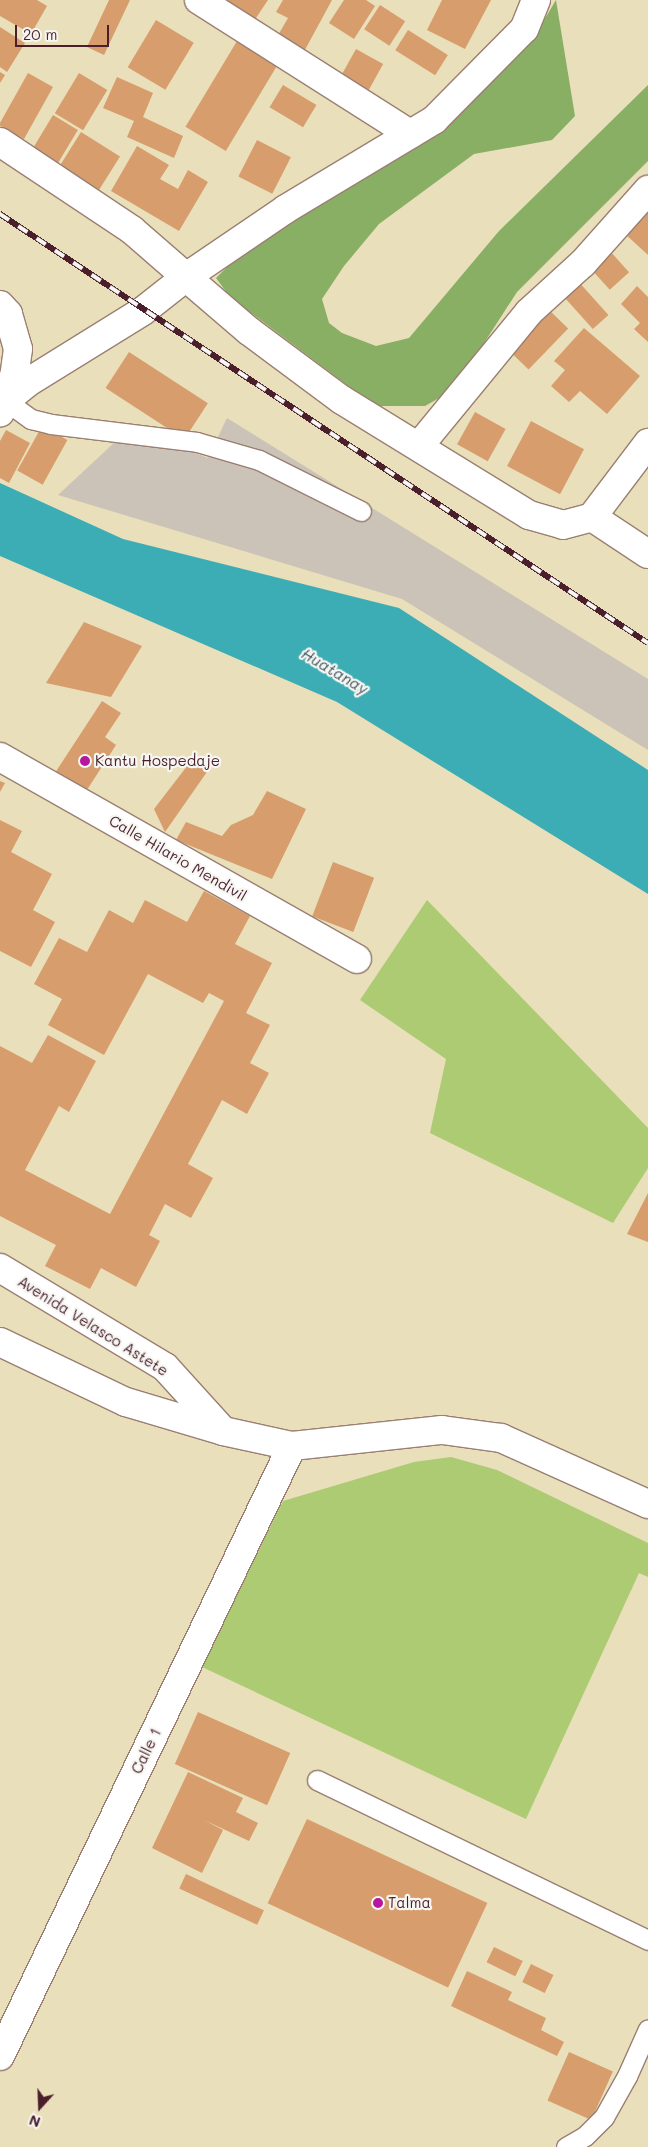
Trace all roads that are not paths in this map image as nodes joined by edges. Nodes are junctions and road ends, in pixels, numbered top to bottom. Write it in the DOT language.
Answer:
graph roads {
  1 [pos="200,0"];
  2 [pos="536,0"];
  3 [pos="410,134"];
  4 [pos="0,142"];
  5 [pos="648,190"];
  6 [pos="186,277"];
  7 [pos="0,304"];
  8 [pos="2,406"];
  9 [pos="648,443"];
  10 [pos="419,446"];
  11 [pos="361,511"];
  12 [pos="592,517"];
  13 [pos="648,554"];
  14 [pos="0,757"];
  15 [pos="357,959"];
  16 [pos="0,1268"];
  17 [pos="0,1342"];
  18 [pos="223,1431"];
  19 [pos="292,1446"];
  20 [pos="648,1504"];
  21 [pos="317,1780"];
  22 [pos="648,1940"];
  23 [pos="648,2029"];
  24 [pos="0,2056"];
  25 [pos="566,2147"];
  1 -- 3 [label="main road"];
  2 -- 3 [label="main road"];
  3 -- 6 [label="main road"];
  4 -- 6 [label="main road"];
  5 -- 10 [label="main road"];
  6 -- 8 [label="main road"];
  6 -- 10 [label="main road"];
  7 -- 8 [label="main road"];
  8 -- 11 [label="lane"];
  9 -- 12 [label="main road"];
  10 -- 12 [label="main road"];
  12 -- 13 [label="main road"];
  14 -- 15 [label="main road, Calle Hilario Mendivil"];
  16 -- 18 [label="main road, Avenida Velasco Astete"];
  17 -- 18 [label="main road"];
  18 -- 19 [label="main road"];
  19 -- 20 [label="main road"];
  19 -- 24 [label="main road, Calle 1"];
  21 -- 22 [label="lane"];
  23 -- 25 [label="lane"];
}
